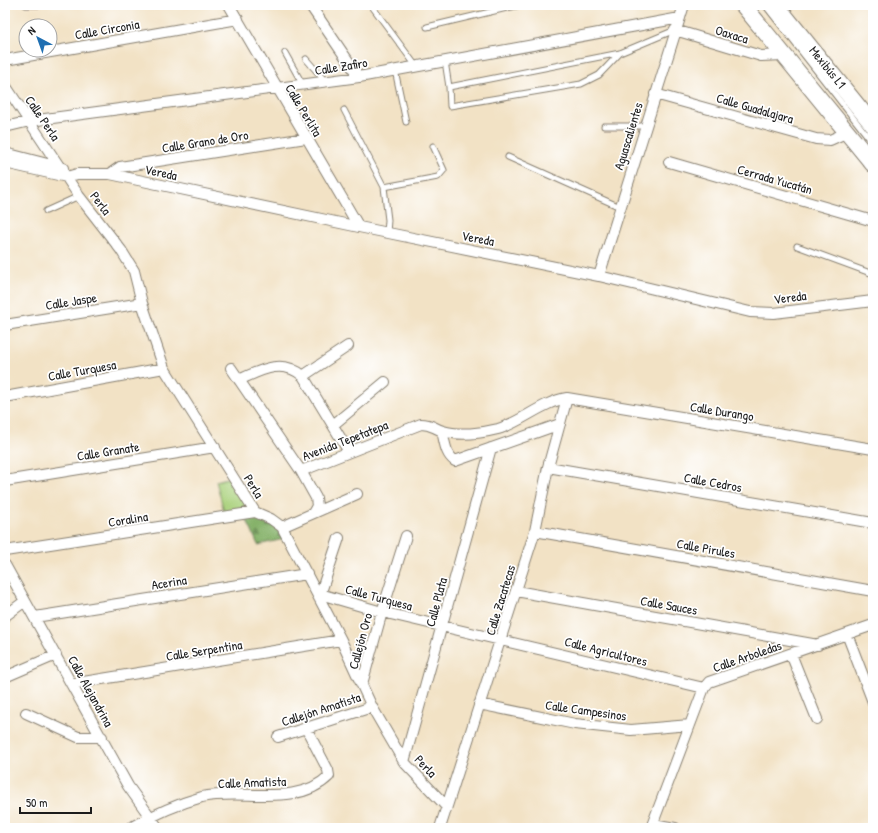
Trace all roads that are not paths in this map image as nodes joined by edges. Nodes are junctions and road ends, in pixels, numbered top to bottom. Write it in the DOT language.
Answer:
graph roads {
  1 [pos="26,5"];
  2 [pos="39,5"];
  3 [pos="229,5"];
  4 [pos="310,5"];
  5 [pos="371,5"];
  6 [pos="520,5"];
  7 [pos="684,5"];
  8 [pos="743,5"];
  9 [pos="765,5"];
  10 [pos="769,5"];
  11 [pos="776,5"];
  12 [pos="680,18"];
  13 [pos="238,19"];
  14 [pos="427,27"];
  15 [pos="675,30"];
  16 [pos="285,53"];
  17 [pos="620,53"];
  18 [pos="783,55"];
  19 [pos="306,59"];
  20 [pos="5,60"];
  21 [pos="445,61"];
  22 [pos="416,66"];
  23 [pos="395,70"];
  24 [pos="359,77"];
  25 [pos="325,82"];
  26 [pos="5,85"];
  27 [pos="303,85"];
  28 [pos="449,87"];
  29 [pos="276,89"];
  30 [pos="655,94"];
  31 [pos="344,110"];
  32 [pos="30,122"];
  33 [pos="406,122"];
  34 [pos="873,125"];
  35 [pos="5,126"];
  36 [pos="604,126"];
  37 [pos="645,126"];
  38 [pos="848,132"];
  39 [pos="873,135"];
  40 [pos="306,138"];
  41 [pos="873,143"];
  42 [pos="433,146"];
  43 [pos="5,153"];
  44 [pos="508,157"];
  45 [pos="669,162"];
  46 [pos="5,163"];
  47 [pos="873,164"];
  48 [pos="59,166"];
  49 [pos="77,174"];
  50 [pos="110,174"];
  51 [pos="66,177"];
  52 [pos="384,187"];
  53 [pos="79,196"];
  54 [pos="620,207"];
  55 [pos="46,211"];
  56 [pos="873,221"];
  57 [pos="359,227"];
  58 [pos="387,233"];
  59 [pos="797,246"];
  60 [pos="873,274"];
  61 [pos="599,276"];
  62 [pos="873,301"];
  63 [pos="142,303"];
  64 [pos="5,324"];
  65 [pos="348,346"];
  66 [pos="164,368"];
  67 [pos="231,368"];
  68 [pos="303,376"];
  69 [pos="240,380"];
  70 [pos="385,382"];
  71 [pos="5,397"];
  72 [pos="567,398"];
  73 [pos="560,424"];
  74 [pos="333,425"];
  75 [pos="442,431"];
  76 [pos="215,447"];
  77 [pos="492,448"];
  78 [pos="873,449"];
  79 [pos="349,452"];
  80 [pos="548,467"];
  81 [pos="301,471"];
  82 [pos="5,481"];
  83 [pos="357,494"];
  84 [pos="255,512"];
  85 [pos="313,514"];
  86 [pos="873,523"];
  87 [pos="282,527"];
  88 [pos="535,531"];
  89 [pos="406,536"];
  90 [pos="340,538"];
  91 [pos="5,551"];
  92 [pos="5,564"];
  93 [pos="307,574"];
  94 [pos="873,590"];
  95 [pos="516,592"];
  96 [pos="320,596"];
  97 [pos="25,601"];
  98 [pos="382,612"];
  99 [pos="5,616"];
  100 [pos="35,617"];
  101 [pos="873,625"];
  102 [pos="442,626"];
  103 [pos="847,634"];
  104 [pos="341,640"];
  105 [pos="502,640"];
  106 [pos="818,645"];
  107 [pos="791,654"];
  108 [pos="56,655"];
  109 [pos="5,677"];
  110 [pos="72,684"];
  111 [pos="362,684"];
  112 [pos="704,688"];
  113 [pos="873,702"];
  114 [pos="479,704"];
  115 [pos="372,707"];
  116 [pos="26,713"];
  117 [pos="818,719"];
  118 [pos="690,725"];
  119 [pos="306,728"];
  120 [pos="102,737"];
  121 [pos="278,737"];
  122 [pos="404,762"];
  123 [pos="446,806"];
  124 [pos="150,816"];
  125 [pos="652,826"];
  126 [pos="130,828"];
  127 [pos="158,828"];
  128 [pos="440,828"];
  129 [pos="675,828"];
  1 -- 2 [label="lane"];
  3 -- 13 [label="street, Calle Perlita"];
  4 -- 24 [label="street"];
  5 -- 22 [label="lane"];
  6 -- 14 [label="lane"];
  7 -- 12 [label="street, Aguascalientes"];
  8 -- 18 [label="main road"];
  9 -- 41 [label="lane, Mexibús L1"];
  10 -- 39 [label="lane, Mexibús L1"];
  11 -- 34 [label="main road"];
  12 -- 15 [label="street, Aguascalientes"];
  12 -- 21 [label="street, Calle Zafiro"];
  13 -- 20 [label="street, Calle Circonia"];
  13 -- 29 [label="street, Calle Perlita"];
  15 -- 17 [label="lane"];
  15 -- 18 [label="street, Oaxaca"];
  15 -- 30 [label="street, Aguascalientes"];
  16 -- 27 [label="lane"];
  17 -- 28 [label="lane"];
  17 -- 28 [label="lane"];
  18 -- 38 [label="main road"];
  19 -- 25 [label="lane"];
  21 -- 22 [label="street, Calle Zafiro"];
  21 -- 28 [label="lane"];
  22 -- 23 [label="street, Calle Zafiro"];
  23 -- 24 [label="street, Calle Zafiro"];
  23 -- 33 [label="lane"];
  24 -- 25 [label="street, Calle Zafiro"];
  25 -- 27 [label="street, Calle Zafiro"];
  26 -- 32 [label="street, Calle Perla"];
  27 -- 29 [label="street, Calle Zafiro"];
  29 -- 32 [label="street, Calle Zafiro"];
  29 -- 40 [label="street, Calle Perlita"];
  30 -- 37 [label="street, Aguascalientes"];
  30 -- 38 [label="street, Calle Guadalajara"];
  31 -- 52 [label="lane"];
  32 -- 35 [label="street, Calle Zafiro"];
  32 -- 48 [label="street, Calle Perla"];
  36 -- 37 [label="lane"];
  37 -- 54 [label="street, Aguascalientes"];
  38 -- 47 [label="main road"];
  40 -- 50 [label="street, Calle Grano de Oro"];
  40 -- 57 [label="street, Calle Perlita"];
  42 -- 52 [label="lane"];
  43 -- 48 [label="street, Vereda"];
  44 -- 54 [label="lane"];
  45 -- 56 [label="street, Cerrada Yucatán"];
  46 -- 51 [label="street, Vereda"];
  48 -- 49 [label="street, Vereda"];
  48 -- 51 [label="street, Perla"];
  49 -- 50 [label="street, Vereda"];
  49 -- 51 [label="street, Vereda"];
  50 -- 57 [label="street, Vereda"];
  51 -- 53 [label="street, Perla"];
  52 -- 58 [label="lane"];
  53 -- 55 [label="lane"];
  53 -- 63 [label="street, Perla"];
  54 -- 61 [label="street, Aguascalientes"];
  57 -- 58 [label="street, Vereda"];
  58 -- 61 [label="street, Vereda"];
  59 -- 60 [label="lane"];
  61 -- 62 [label="street, Vereda"];
  63 -- 64 [label="street, Calle Jaspe"];
  63 -- 66 [label="street, Perla"];
  65 -- 68 [label="street"];
  66 -- 71 [label="street, Calle Turquesa"];
  66 -- 76 [label="street, Perla"];
  67 -- 69 [label="street"];
  68 -- 69 [label="street"];
  68 -- 74 [label="street"];
  69 -- 81 [label="street"];
  70 -- 74 [label="street"];
  72 -- 73 [label="street, Calle Zacatecas"];
  72 -- 75 [label="street, Avenida Tepetatepa"];
  72 -- 78 [label="street, Calle Durango"];
  73 -- 77 [label="street"];
  73 -- 80 [label="street, Calle Zacatecas"];
  74 -- 79 [label="street"];
  75 -- 77 [label="street"];
  75 -- 79 [label="street, Avenida Tepetatepa"];
  76 -- 82 [label="street, Calle Granate"];
  76 -- 84 [label="street, Perla"];
  77 -- 102 [label="street, Calle Plata"];
  79 -- 81 [label="street, Avenida Tepetatepa"];
  80 -- 86 [label="street, Calle Cedros"];
  80 -- 88 [label="street, Calle Zacatecas"];
  81 -- 85 [label="street, Avenida Tepetatepa"];
  83 -- 85 [label="street"];
  84 -- 87 [label="street, Perla"];
  84 -- 91 [label="street, Coralina"];
  85 -- 87 [label="street"];
  87 -- 93 [label="street, Perla"];
  88 -- 94 [label="street, Calle Pirules"];
  88 -- 95 [label="street, Calle Zacatecas"];
  89 -- 98 [label="street, Callejón Oro"];
  90 -- 96 [label="street"];
  92 -- 97 [label="street, Calle Alejandrina"];
  93 -- 96 [label="street, Perla"];
  93 -- 100 [label="street, Acerina"];
  95 -- 105 [label="street, Calle Zacatecas"];
  95 -- 106 [label="street, Calle Sauces"];
  96 -- 98 [label="street, Calle Turquesa"];
  96 -- 104 [label="street, Perla"];
  97 -- 99 [label="street"];
  97 -- 100 [label="street, Calle Alejandrina"];
  98 -- 102 [label="street, Calle Turquesa"];
  98 -- 111 [label="street, Callejón Oro"];
  100 -- 108 [label="street, Calle Alejandrina"];
  101 -- 103 [label="street, Calle Arboledas"];
  102 -- 105 [label="street, Calle Turquesa"];
  102 -- 122 [label="street, Calle Plata"];
  103 -- 106 [label="street, Calle Arboledas"];
  103 -- 113 [label="street"];
  104 -- 110 [label="street, Calle Serpentina"];
  104 -- 111 [label="street, Perla"];
  105 -- 112 [label="street, Calle Agricultores"];
  105 -- 114 [label="street, Calle Zacatecas"];
  106 -- 107 [label="street, Calle Arboledas"];
  107 -- 112 [label="street, Calle Arboledas"];
  107 -- 117 [label="street"];
  108 -- 109 [label="street"];
  108 -- 110 [label="street, Calle Alejandrina"];
  110 -- 120 [label="street, Calle Alejandrina"];
  111 -- 115 [label="street, Perla"];
  112 -- 118 [label="street, Calle Arboledas"];
  114 -- 118 [label="street, Calle Campesinos"];
  114 -- 123 [label="street, Calle Zacatecas"];
  115 -- 119 [label="street, Callejón Amatista"];
  115 -- 122 [label="street, Perla"];
  116 -- 120 [label="street"];
  118 -- 125 [label="street, Calle Arboledas"];
  119 -- 121 [label="street, Callejón Amatista"];
  119 -- 124 [label="street, Calle Amatista"];
  120 -- 124 [label="street, Calle Alejandrina"];
  122 -- 123 [label="street, Perla"];
  123 -- 128 [label="street, Calle Zacatecas"];
  124 -- 126 [label="street"];
  124 -- 127 [label="street, Calle Alejandrina"];
  125 -- 129 [label="street"];
}
